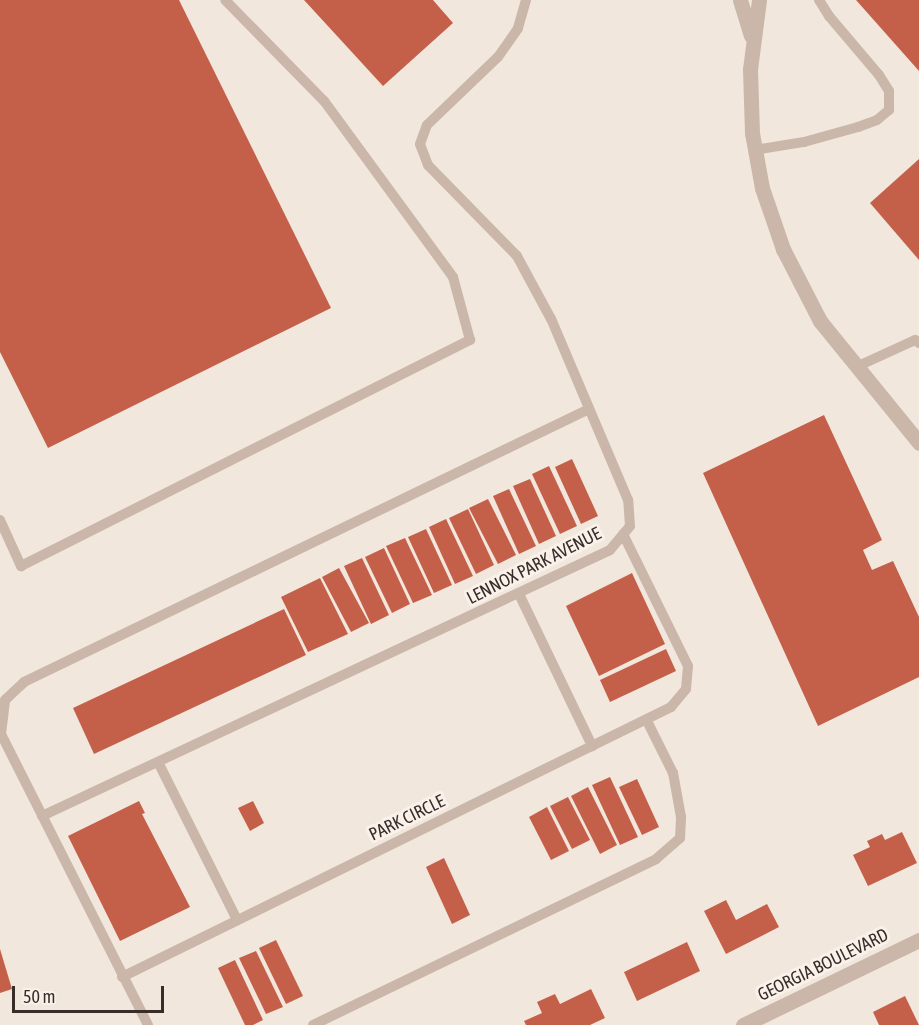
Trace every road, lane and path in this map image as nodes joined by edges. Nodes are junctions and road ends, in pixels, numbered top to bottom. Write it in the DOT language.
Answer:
graph roads {
  1 [pos="225,0"];
  2 [pos="526,0"];
  3 [pos="740,0"];
  4 [pos="759,0"];
  5 [pos="819,0"];
  6 [pos="753,40"];
  7 [pos="754,150"];
  8 [pos="919,343"];
  9 [pos="856,367"];
  10 [pos="589,409"];
  11 [pos="919,443"];
  12 [pos="0,520"];
  13 [pos="623,534"];
  14 [pos="519,594"];
  15 [pos="646,718"];
  16 [pos="592,746"];
  17 [pos="158,762"];
  18 [pos="42,816"];
  19 [pos="237,920"];
  20 [pos="918,943"];
  21 [pos="122,977"];
  22 [pos="148,1025"];
  23 [pos="313,1025"];
  24 [pos="743,1025"];
  1 -- 12 [label="lane"];
  2 -- 10 [label="lane, LENNOX PARK AVENUE"];
  3 -- 6 [label="street"];
  4 -- 6 [label="street"];
  5 -- 7 [label="lane"];
  6 -- 7 [label="street"];
  7 -- 9 [label="street"];
  8 -- 9 [label="lane"];
  9 -- 11 [label="street"];
  10 -- 13 [label="lane, LENNOX PARK AVENUE"];
  10 -- 18 [label="lane"];
  13 -- 14 [label="lane, LENNOX PARK AVENUE"];
  13 -- 15 [label="lane, PARK CIRCLE"];
  14 -- 16 [label="lane"];
  14 -- 17 [label="lane, LENNOX PARK AVENUE"];
  15 -- 16 [label="lane, PARK CIRCLE"];
  15 -- 23 [label="lane"];
  16 -- 19 [label="lane, PARK CIRCLE"];
  17 -- 18 [label="lane, LENNOX PARK AVENUE"];
  17 -- 19 [label="lane"];
  18 -- 21 [label="lane"];
  19 -- 21 [label="lane, PARK CIRCLE"];
  20 -- 24 [label="street, GEORGIA BOULEVARD"];
  21 -- 22 [label="lane"];
}
